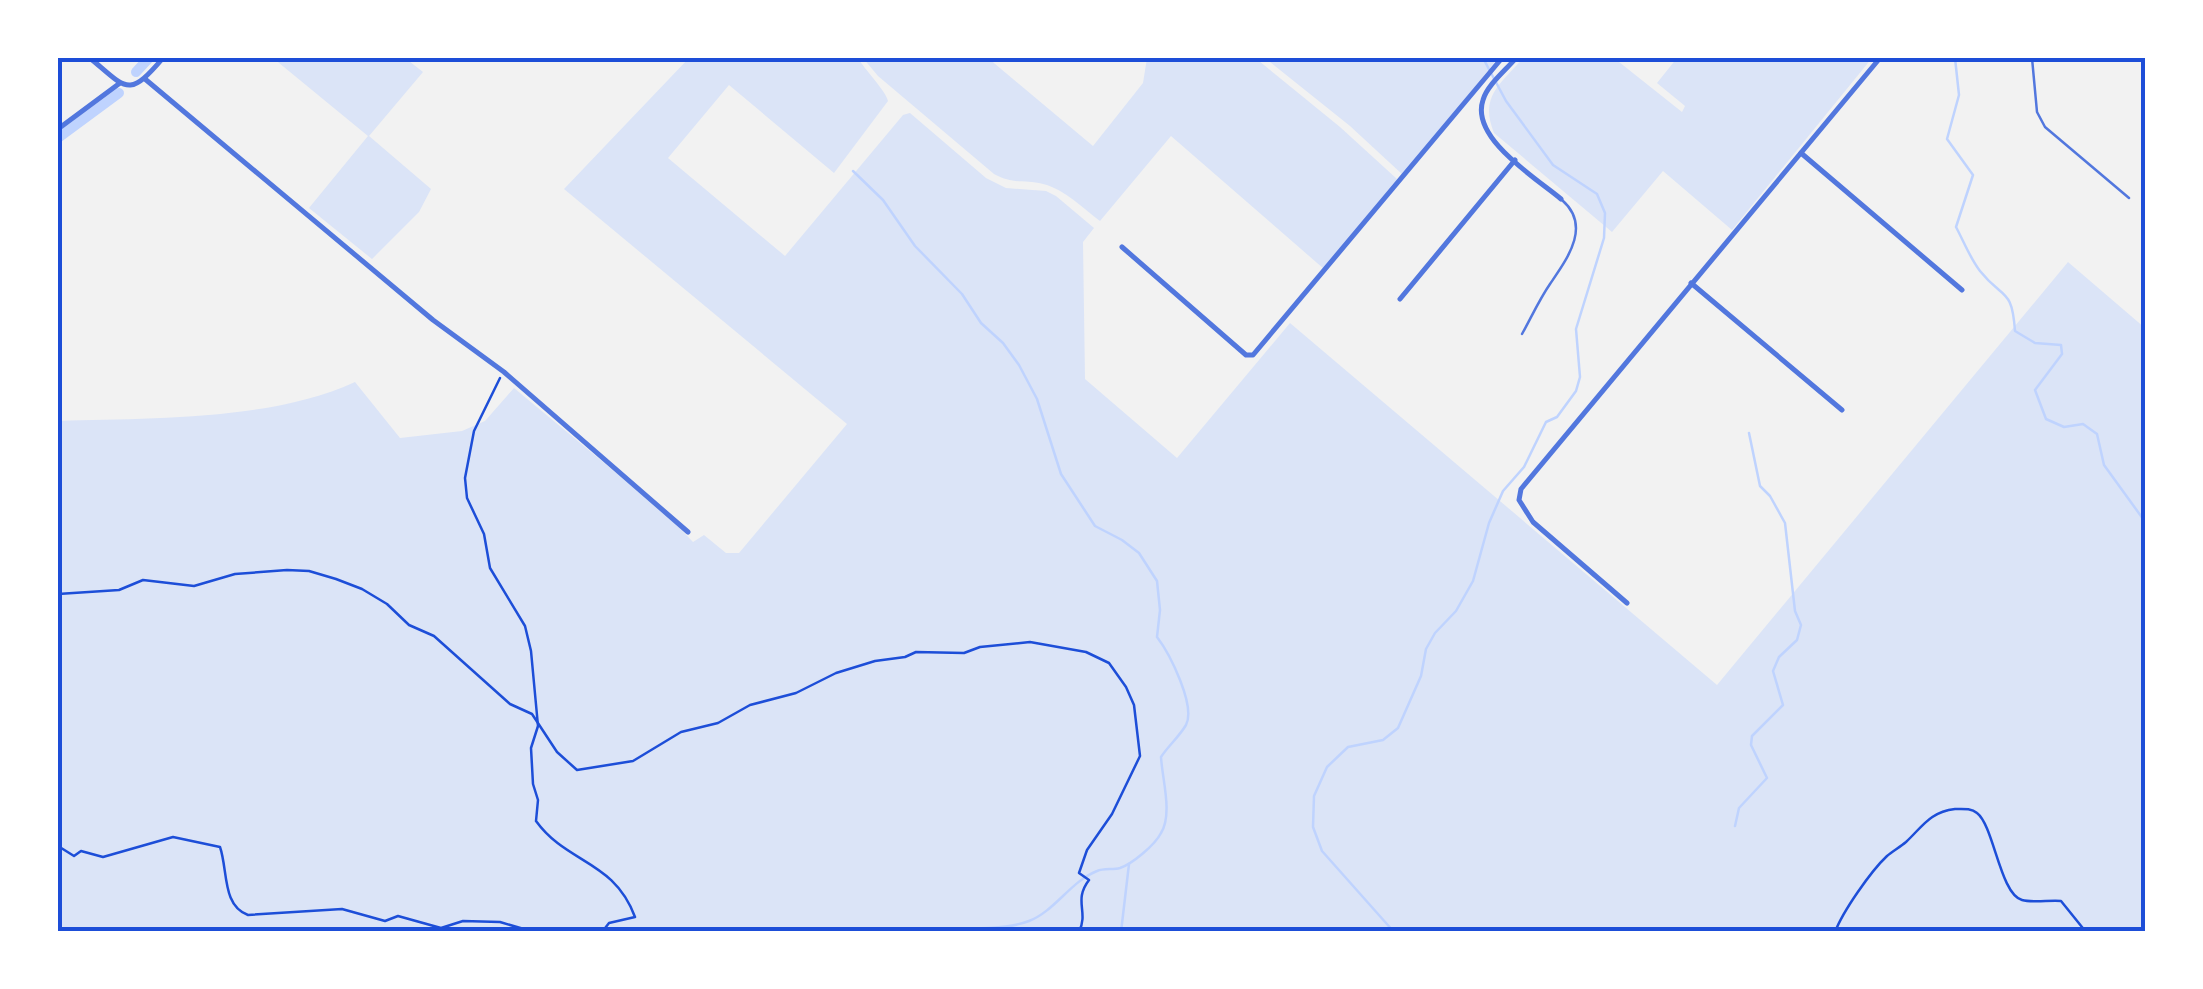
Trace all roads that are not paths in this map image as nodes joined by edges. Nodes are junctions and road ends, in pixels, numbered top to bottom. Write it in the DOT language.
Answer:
graph roads {
  1 [pos="90,58"];
  2 [pos="163,58"];
  3 [pos="1502,58"];
  4 [pos="1516,58"];
  5 [pos="1880,58"];
  6 [pos="2032,58"];
  7 [pos="145,79"];
  8 [pos="120,83"];
  9 [pos="58,129"];
  10 [pos="1801,152"];
  11 [pos="1515,160"];
  12 [pos="2130,198"];
  13 [pos="1561,199"];
  14 [pos="1122,248"];
  15 [pos="1691,283"];
  16 [pos="1962,290"];
  17 [pos="1400,298"];
  18 [pos="1522,334"];
  19 [pos="1842,410"];
  20 [pos="688,532"];
  21 [pos="1627,603"];
  1 -- 8 [label="street"];
  2 -- 7 [label="street"];
  3 -- 14 [label="street"];
  4 -- 11 [label="street"];
  5 -- 10 [label="street"];
  6 -- 12 [label="lane"];
  7 -- 8 [label="street"];
  7 -- 20 [label="street"];
  8 -- 9 [label="street"];
  10 -- 15 [label="street"];
  10 -- 16 [label="street"];
  11 -- 13 [label="street"];
  11 -- 17 [label="street"];
  13 -- 18 [label="lane"];
  15 -- 19 [label="street"];
  15 -- 21 [label="street"];
}
